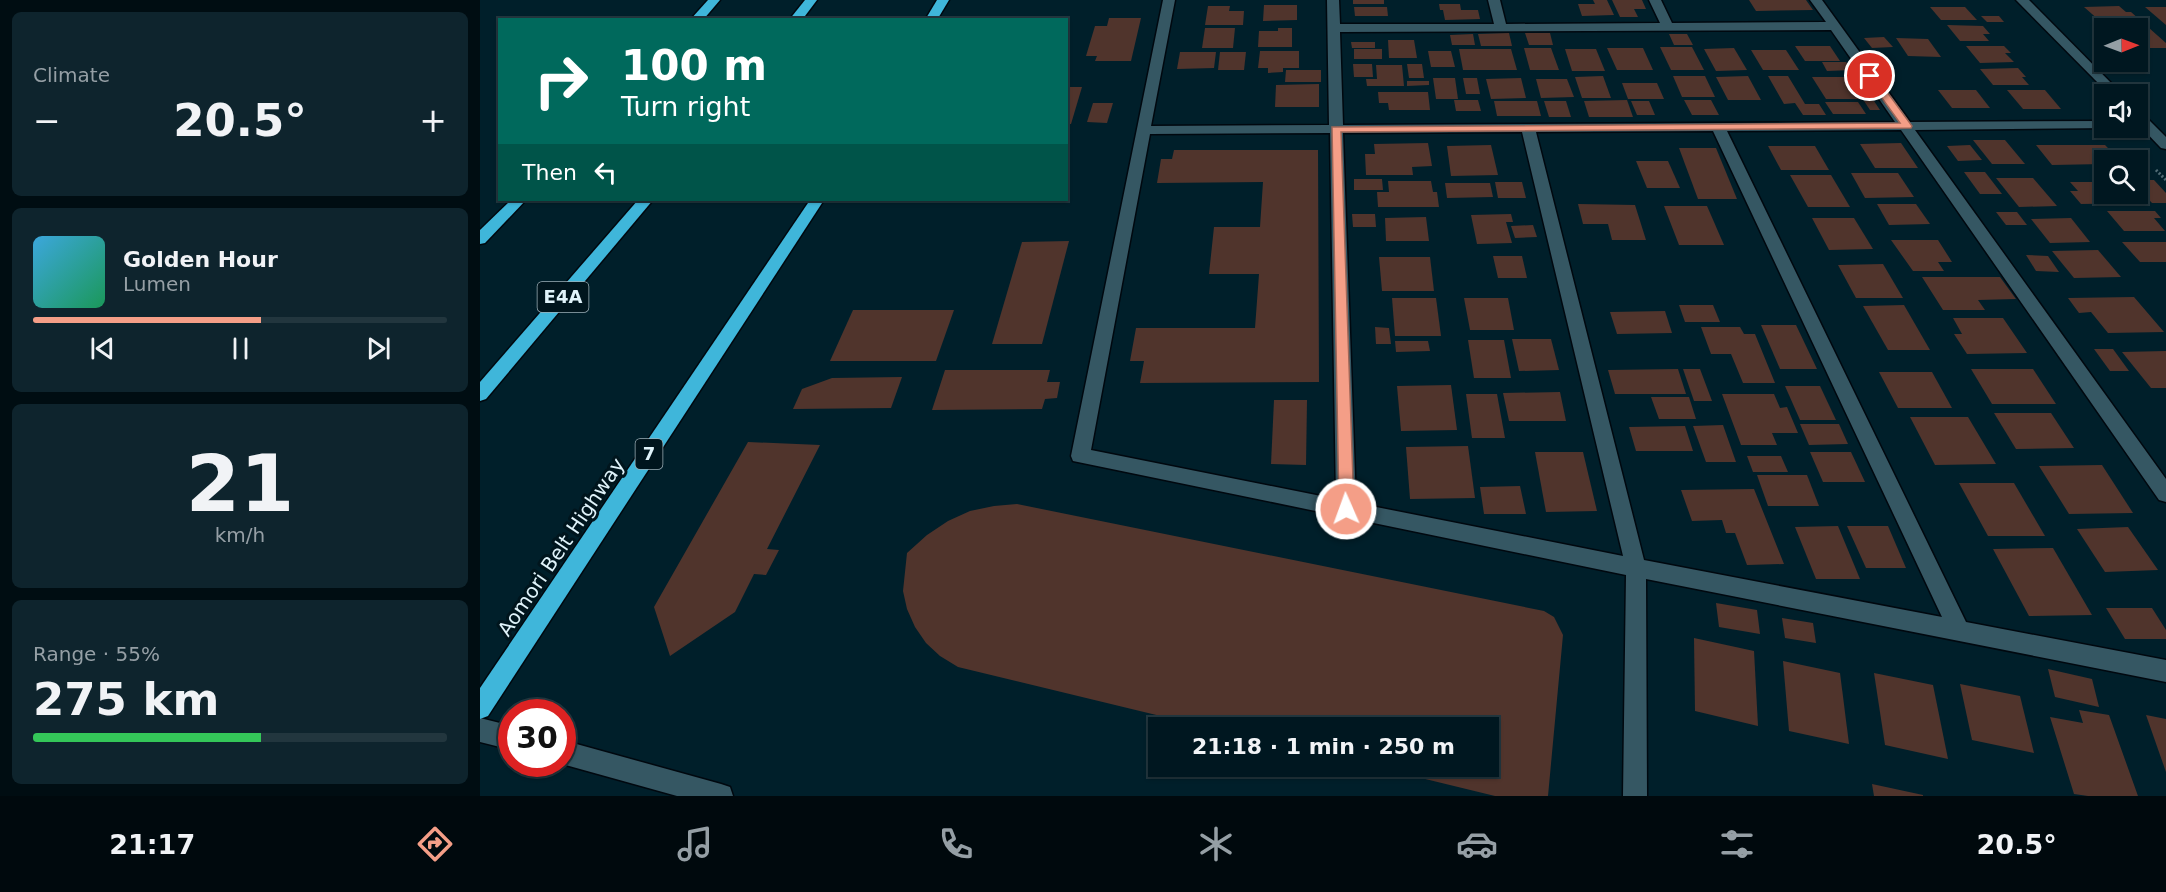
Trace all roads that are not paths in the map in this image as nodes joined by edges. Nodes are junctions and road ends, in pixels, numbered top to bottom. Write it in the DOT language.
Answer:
graph roads {
  1 [pos="714,0"];
  2 [pos="811,0"];
  3 [pos="943,0"];
  4 [pos="1169,0"];
  5 [pos="1333,0"];
  6 [pos="1494,0"];
  7 [pos="1655,0"];
  8 [pos="1816,0"];
  9 [pos="2022,0"];
  10 [pos="698,18"];
  11 [pos="797,18"];
  12 [pos="932,18"];
  13 [pos="1667,25"];
  14 [pos="1501,26"];
  15 [pos="1834,26"];
  16 [pos="1334,28"];
  17 [pos="2106,84"];
  18 [pos="2148,123"];
  19 [pos="2094,125"];
  20 [pos="2166,125"];
  21 [pos="1907,126"];
  22 [pos="1718,127"];
  23 [pos="1527,128"];
  24 [pos="1143,129"];
  25 [pos="1336,129"];
  26 [pos="2148,129"];
  27 [pos="2166,145"];
  28 [pos="518,201"];
  29 [pos="645,201"];
  30 [pos="816,201"];
  31 [pos="480,239"];
  32 [pos="480,394"];
  33 [pos="2166,494"];
  34 [pos="1346,509"];
  35 [pos="1636,568"];
  36 [pos="1959,630"];
  37 [pos="2166,671"];
  38 [pos="480,708"];
  39 [pos="480,730"];
  40 [pos="498,734"];
  41 [pos="576,756"];
  42 [pos="721,796"];
  43 [pos="1635,796"];
  1 -- 10 [label="highway"];
  2 -- 11 [label="highway"];
  3 -- 12 [label="highway"];
  4 -- 24 [label="street"];
  5 -- 16 [label="street"];
  6 -- 14 [label="street"];
  7 -- 13 [label="street"];
  8 -- 15 [label="street"];
  9 -- 17 [label="street"];
  13 -- 14 [label="street"];
  13 -- 15 [label="street"];
  14 -- 16 [label="street"];
  15 -- 21 [label="street"];
  16 -- 25 [label="street"];
  18 -- 20 [label="street"];
  19 -- 21 [label="street"];
  21 -- 22 [label="street"];
  21 -- 33 [label="street"];
  22 -- 23 [label="street"];
  22 -- 36 [label="street"];
  23 -- 25 [label="street"];
  23 -- 35 [label="street"];
  24 -- 25 [label="street"];
  24 -- 34 [label="street"];
  25 -- 34 [label="street"];
  26 -- 27 [label="street"];
  28 -- 31 [label="highway"];
  29 -- 32 [label="highway, E4A"];
  30 -- 38 [label="highway, Aomori Belt Highway / 7"];
  34 -- 35 [label="street"];
  35 -- 36 [label="street"];
  35 -- 43 [label="street"];
  36 -- 37 [label="street"];
  39 -- 40 [label="street"];
  41 -- 42 [label="street"];
}
